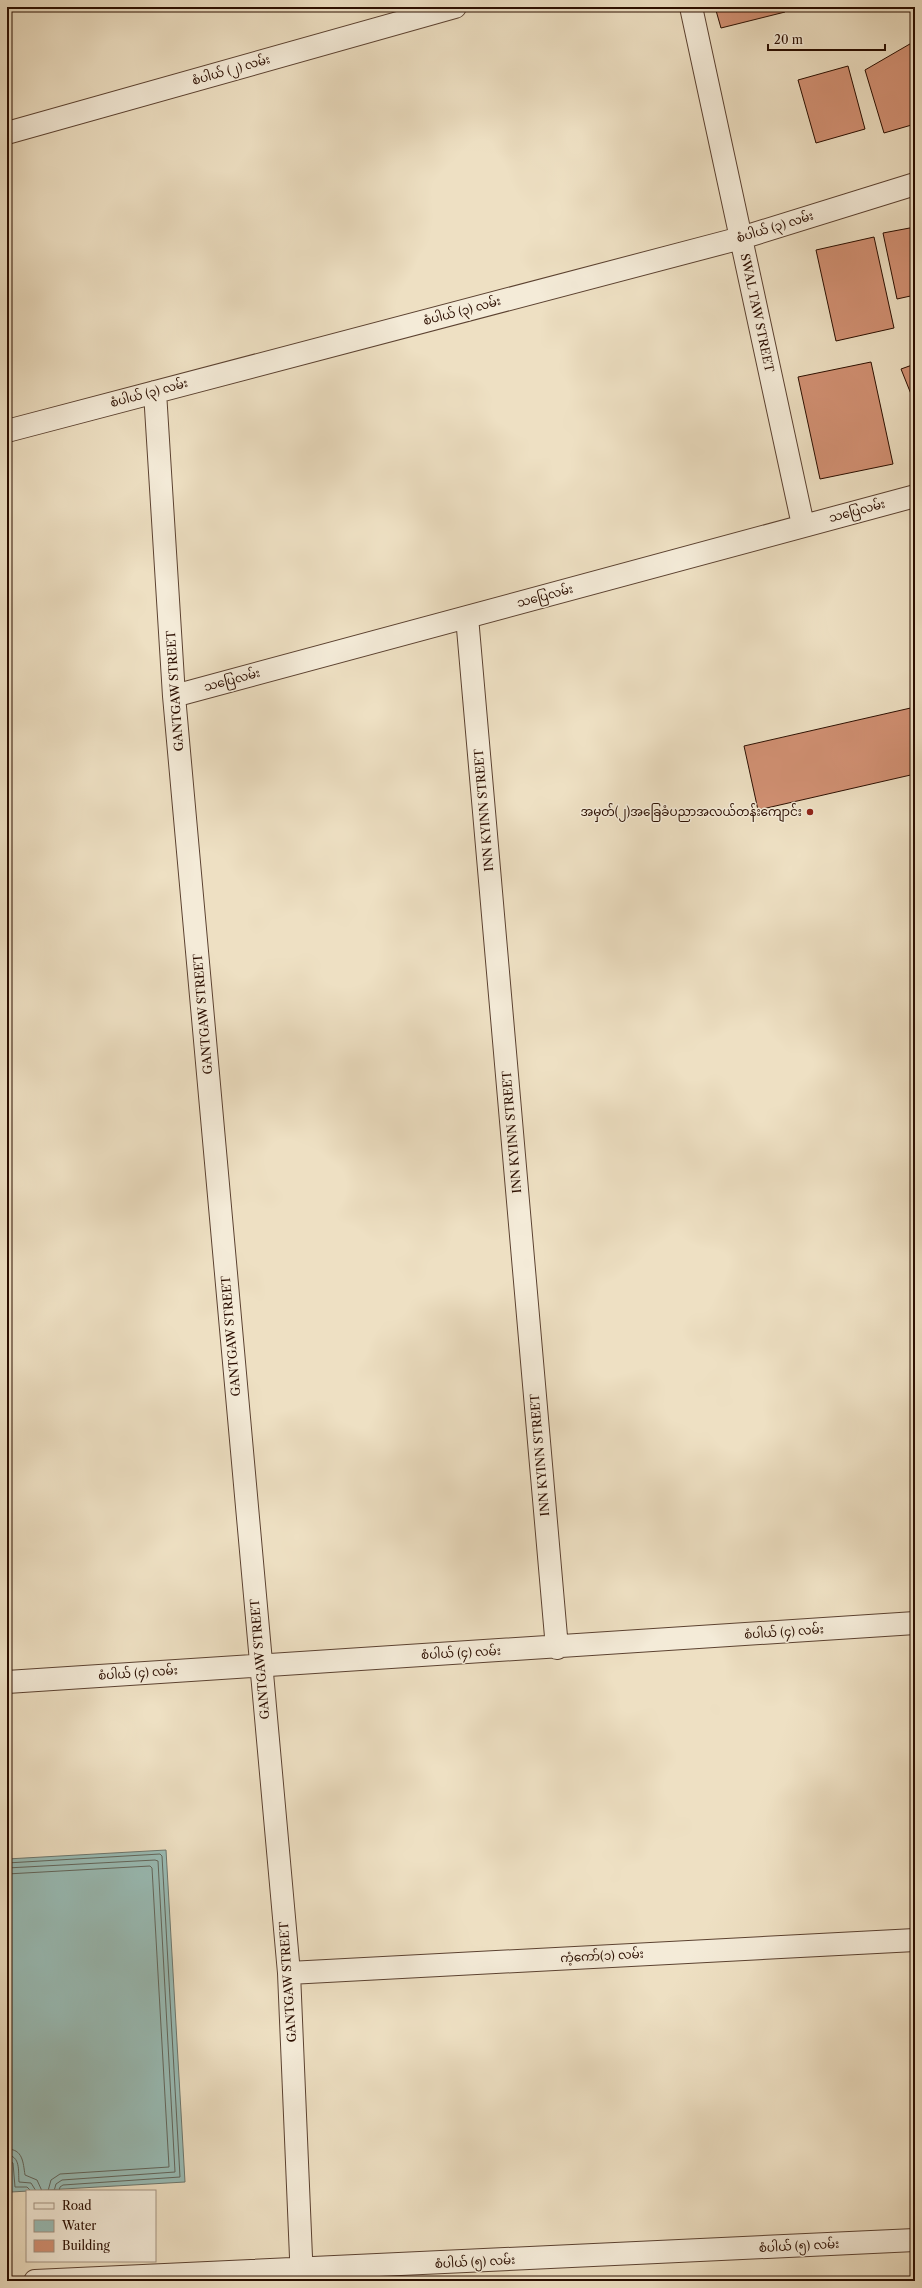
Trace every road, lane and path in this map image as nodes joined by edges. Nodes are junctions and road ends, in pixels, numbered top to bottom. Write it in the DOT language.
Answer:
graph roads {
  1 [pos="455,7"];
  2 [pos="691,7"];
  3 [pos="7,133"];
  4 [pos="915,184"];
  5 [pos="741,238"];
  6 [pos="155,392"];
  7 [pos="7,431"];
  8 [pos="915,496"];
  9 [pos="803,526"];
  10 [pos="467,617"];
  11 [pos="174,696"];
  12 [pos="915,1624"];
  13 [pos="557,1648"];
  14 [pos="261,1665"];
  15 [pos="7,1682"];
  16 [pos="915,1940"];
  17 [pos="289,1973"];
  18 [pos="915,2240"];
  19 [pos="301,2276"];
  20 [pos="35,2281"];
  1 -- 3 [label="street, စံပါယ် (၂) လမ်း"];
  2 -- 5 [label="street, SWAL TAW STREET"];
  4 -- 5 [label="street, စံပါယ် (၃) လမ်း"];
  5 -- 6 [label="street, စံပါယ် (၃) လမ်း"];
  5 -- 9 [label="street, SWAL TAW STREET"];
  6 -- 7 [label="street, စံပါယ် (၃) လမ်း"];
  6 -- 11 [label="street, GANTGAW STREET"];
  8 -- 9 [label="street, သပြေလမ်း"];
  9 -- 10 [label="street, သပြေလမ်း"];
  10 -- 11 [label="street, သပြေလမ်း"];
  10 -- 13 [label="street, INN KYINN STREET"];
  11 -- 14 [label="street, GANTGAW STREET"];
  12 -- 13 [label="street, စံပါယ် (၄) လမ်း"];
  13 -- 14 [label="street, စံပါယ် (၄) လမ်း"];
  14 -- 15 [label="street, စံပါယ် (၄) လမ်း"];
  14 -- 17 [label="street, GANTGAW STREET"];
  16 -- 17 [label="street, ကံ့ကော်(၁) လမ်း"];
  17 -- 19 [label="street, GANTGAW STREET"];
  18 -- 19 [label="street, စံပါယ် (၅) လမ်း"];
  19 -- 20 [label="street, စံပါယ် (၅) လမ်း"];
}
